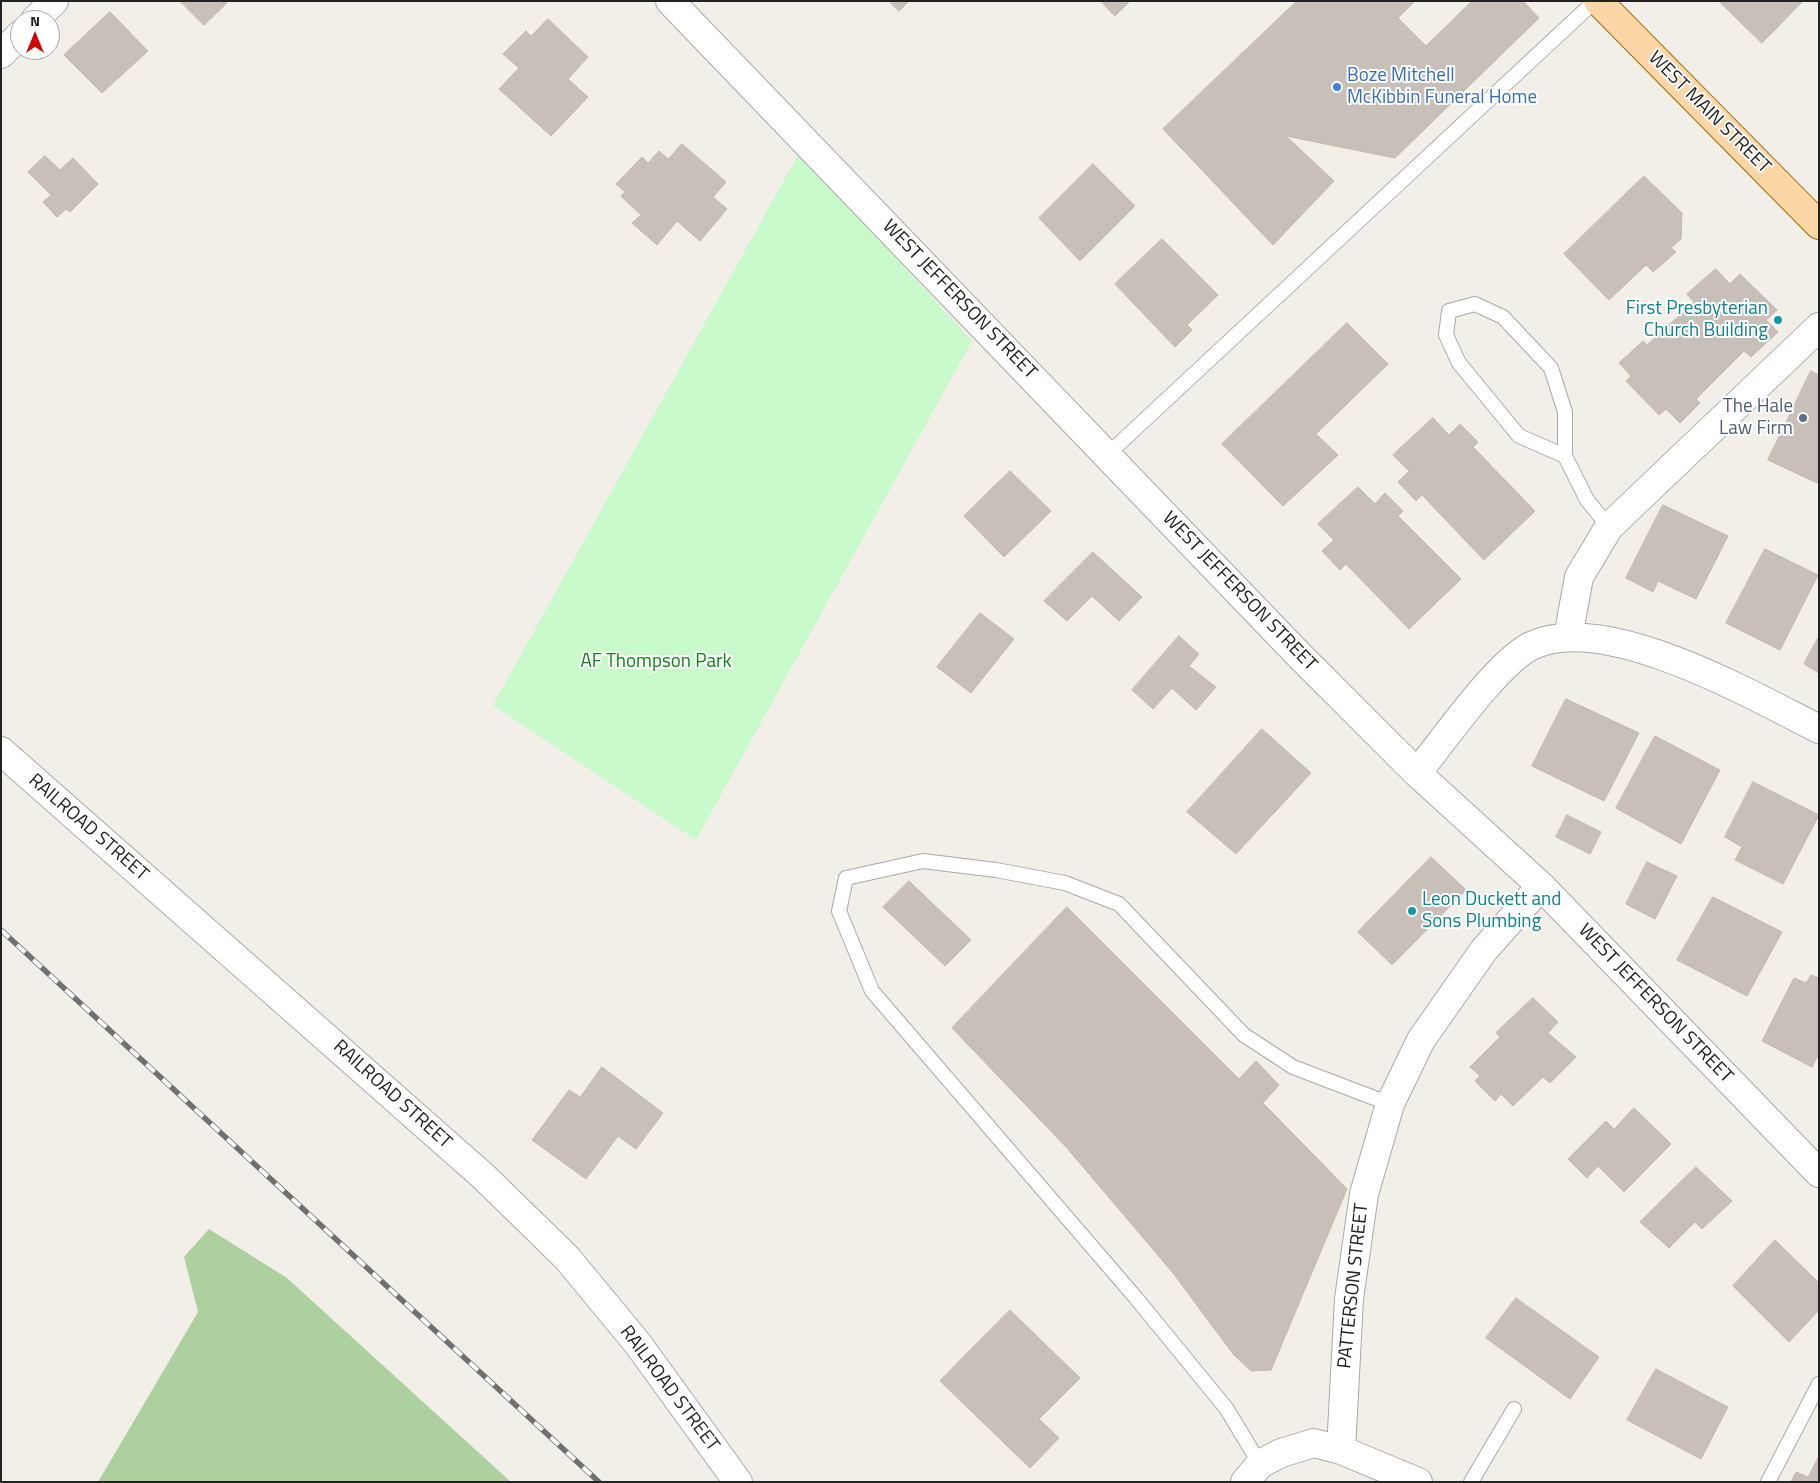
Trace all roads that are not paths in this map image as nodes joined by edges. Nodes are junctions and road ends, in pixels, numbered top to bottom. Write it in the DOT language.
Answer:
graph roads {
  1 [pos="54,1"];
  2 [pos="1595,1"];
  3 [pos="1598,1"];
  4 [pos="674,2"];
  5 [pos="45,10"];
  6 [pos="10,45"];
  7 [pos="1,54"];
  8 [pos="1819,225"];
  9 [pos="1819,327"];
  10 [pos="1107,454"];
  11 [pos="1565,456"];
  12 [pos="1609,527"];
  13 [pos="1568,637"];
  14 [pos="1819,729"];
  15 [pos="1,751"];
  16 [pos="1417,773"];
  17 [pos="1541,886"];
  18 [pos="1390,1104"];
  19 [pos="1819,1173"];
  20 [pos="1819,1384"];
  21 [pos="1514,1409"];
  22 [pos="1341,1450"];
  23 [pos="1254,1475"];
  24 [pos="738,1482"];
  25 [pos="1418,1482"];
  26 [pos="1472,1482"];
  27 [pos="1768,1482"];
  1 -- 5 [label="street"];
  2 -- 10 [label="lane"];
  3 -- 8 [label="main road, WEST MAIN STREET"];
  4 -- 10 [label="street, WEST JEFFERSON STREET"];
  6 -- 7 [label="street"];
  9 -- 12 [label="street"];
  10 -- 16 [label="street, WEST JEFFERSON STREET"];
  11 -- 11 [label="lane"];
  11 -- 12 [label="lane"];
  12 -- 13 [label="street"];
  13 -- 14 [label="street"];
  13 -- 16 [label="street"];
  15 -- 24 [label="street, RAILROAD STREET"];
  16 -- 17 [label="street, WEST JEFFERSON STREET"];
  17 -- 18 [label="street, PATTERSON STREET"];
  17 -- 19 [label="street, WEST JEFFERSON STREET"];
  18 -- 22 [label="street, PATTERSON STREET"];
  18 -- 23 [label="lane"];
  20 -- 27 [label="lane"];
  21 -- 26 [label="lane"];
  22 -- 23 [label="street"];
  22 -- 25 [label="street"];
}
